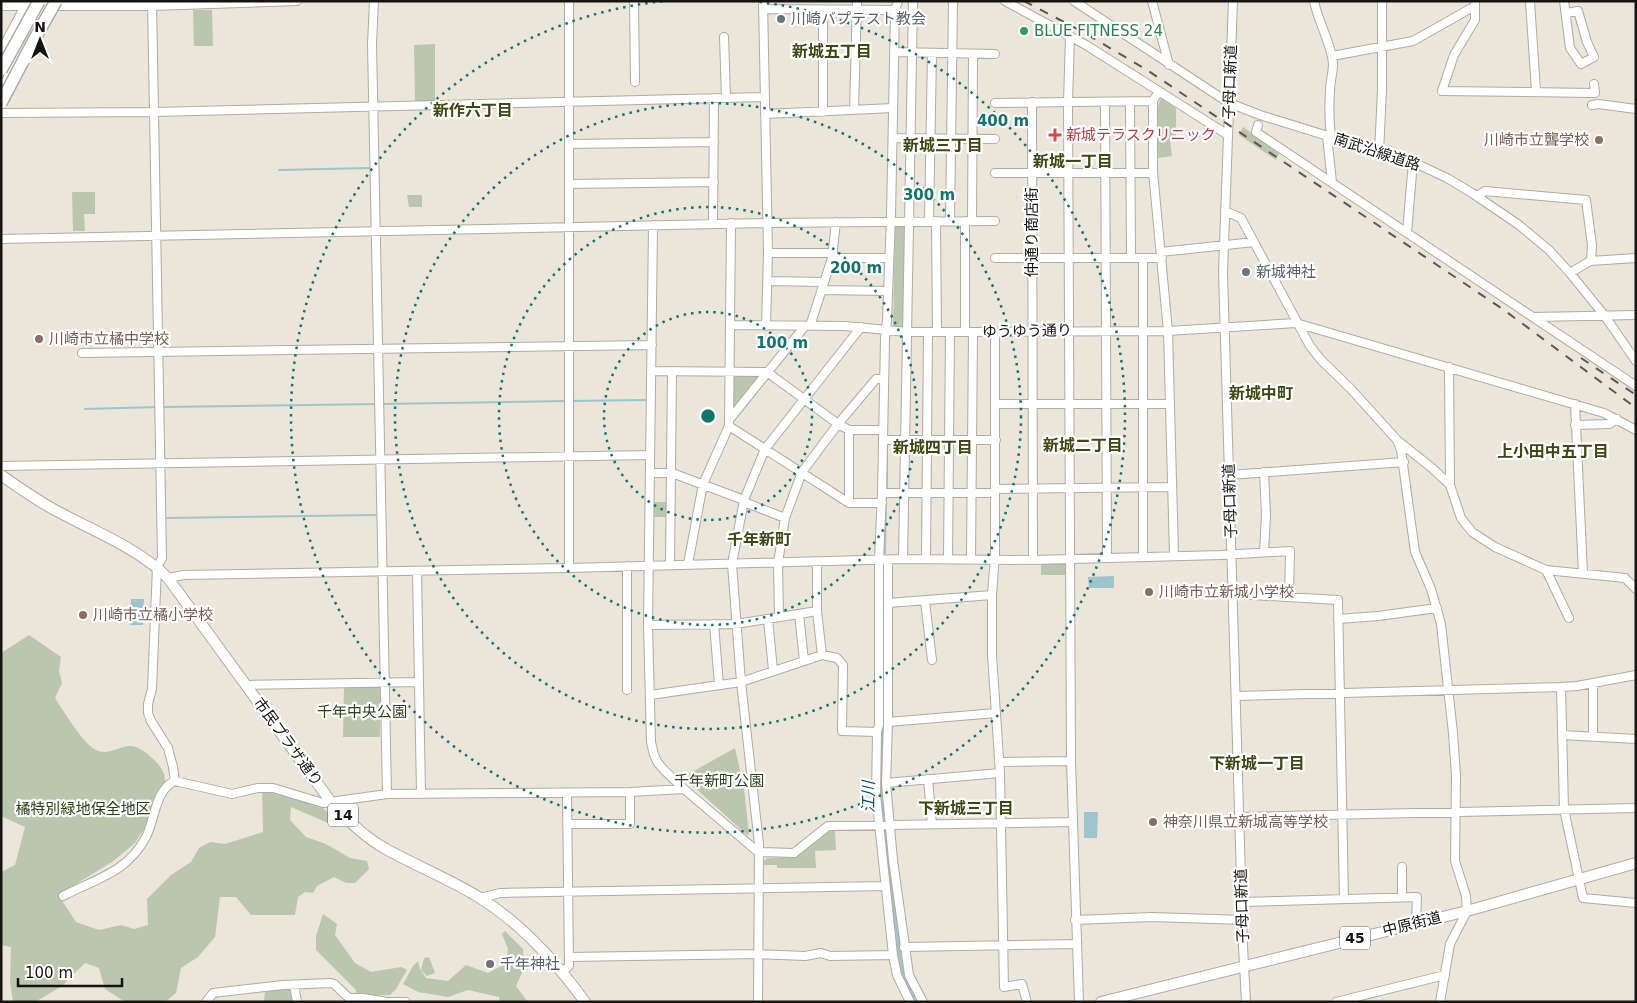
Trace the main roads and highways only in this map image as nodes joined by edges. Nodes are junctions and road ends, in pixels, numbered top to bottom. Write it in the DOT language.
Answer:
graph roads {
  1 [pos="49,3"];
  2 [pos="1,70"];
  3 [pos="1,104"];
  4 [pos="1,475"];
  5 [pos="1636,863"];
  6 [pos="585,1002"];
  7 [pos="1101,1002"];
  1 -- 2 [label="highway, bridge"];
  1 -- 3 [label="highway, bridge"];
  4 -- 6 [label="main road, 市民プラザ通り / 14"];
  5 -- 7 [label="main road, 中原街道 / 45"];
}
